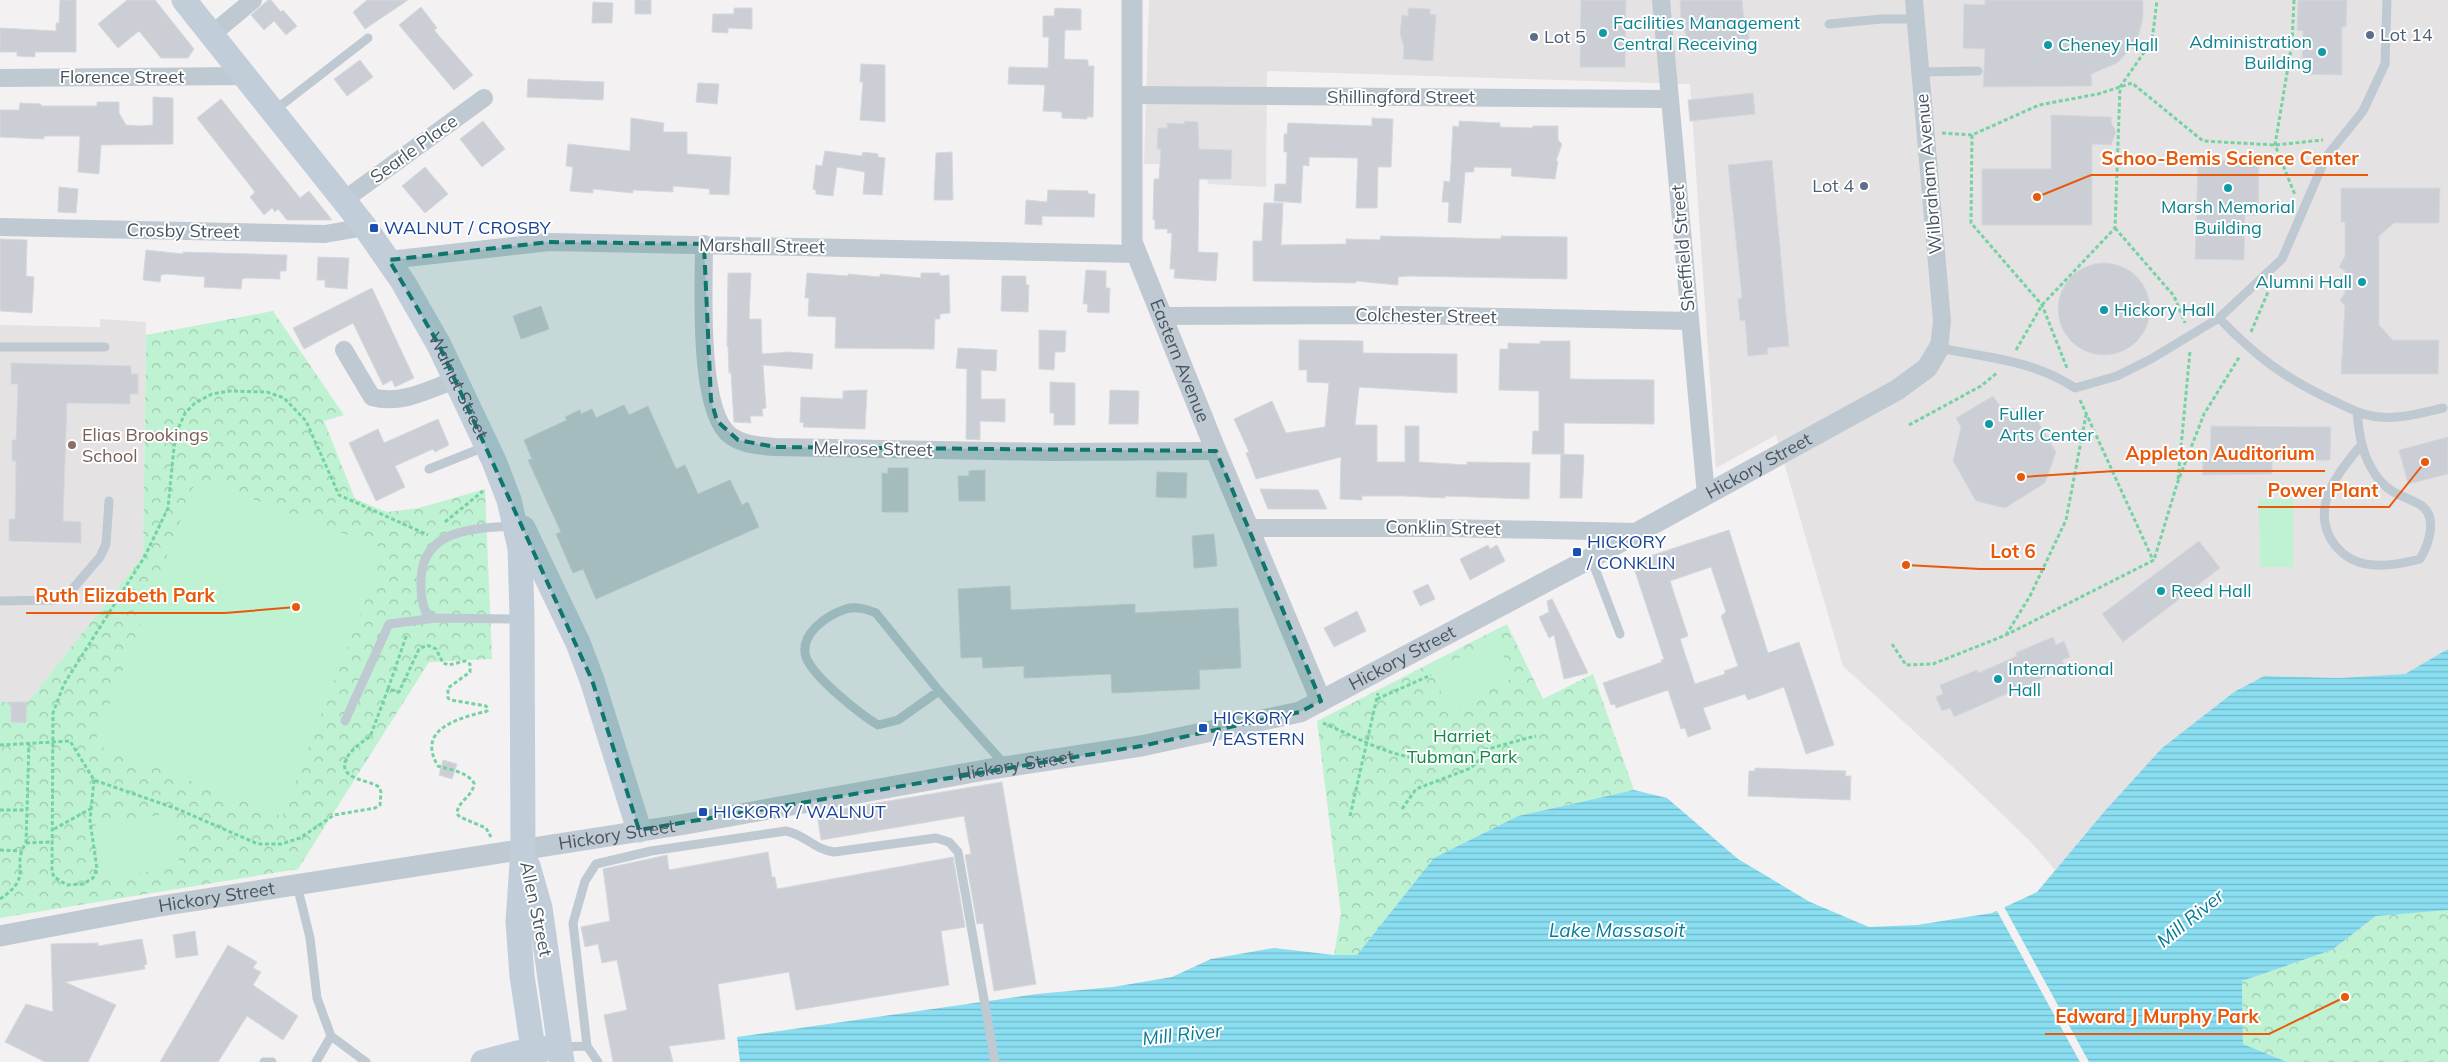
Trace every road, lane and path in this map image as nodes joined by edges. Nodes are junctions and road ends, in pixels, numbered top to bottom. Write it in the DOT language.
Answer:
graph roads {
  1 [pos="184,0"];
  2 [pos="254,0"];
  3 [pos="1132,0"];
  4 [pos="1661,0"];
  5 [pos="1914,0"];
  6 [pos="2157,0"];
  7 [pos="2294,0"];
  8 [pos="2388,0"];
  9 [pos="1916,20"];
  10 [pos="1829,24"];
  11 [pos="211,35"];
  12 [pos="368,38"];
  13 [pos="1978,71"];
  14 [pos="1920,72"];
  15 [pos="245,76"];
  16 [pos="0,78"];
  17 [pos="2120,87"];
  18 [pos="1132,95"];
  19 [pos="484,98"];
  20 [pos="1670,99"];
  21 [pos="273,112"];
  22 [pos="1925,132"];
  23 [pos="1972,135"];
  24 [pos="2341,139"];
  25 [pos="2275,145"];
  26 [pos="344,200"];
  27 [pos="2302,212"];
  28 [pos="0,227"];
  29 [pos="365,227"];
  30 [pos="704,244"];
  31 [pos="1137,254"];
  32 [pos="2282,259"];
  33 [pos="389,260"];
  34 [pos="2042,305"];
  35 [pos="1162,316"];
  36 [pos="2219,318"];
  37 [pos="1689,321"];
  38 [pos="2246,345"];
  39 [pos="0,347"];
  40 [pos="105,347"];
  41 [pos="1939,348"];
  42 [pos="344,350"];
  43 [pos="2010,362"];
  44 [pos="455,380"];
  45 [pos="2075,388"];
  46 [pos="2443,408"];
  47 [pos="2357,412"];
  48 [pos="2087,414"];
  49 [pos="1909,425"];
  50 [pos="2360,445"];
  51 [pos="487,446"];
  52 [pos="1216,451"];
  53 [pos="429,469"];
  54 [pos="489,486"];
  55 [pos="1706,495"];
  56 [pos="509,500"];
  57 [pos="109,501"];
  58 [pos="444,523"];
  59 [pos="516,525"];
  60 [pos="1248,528"];
  61 [pos="1637,532"];
  62 [pos="429,535"];
  63 [pos="1591,558"];
  64 [pos="2154,560"];
  65 [pos="0,601"];
  66 [pos="436,618"];
  67 [pos="522,619"];
  68 [pos="408,631"];
  69 [pos="1620,634"];
  70 [pos="2006,635"];
  71 [pos="1892,644"];
  72 [pos="1430,675"];
  73 [pos="1379,688"];
  74 [pos="388,689"];
  75 [pos="939,692"];
  76 [pos="1376,700"];
  77 [pos="1321,701"];
  78 [pos="345,721"];
  79 [pos="1324,723"];
  80 [pos="1536,736"];
  81 [pos="1367,742"];
  82 [pos="29,743"];
  83 [pos="53,743"];
  84 [pos="0,745"];
  85 [pos="1484,748"];
  86 [pos="1006,766"];
  87 [pos="94,780"];
  88 [pos="92,808"];
  89 [pos="1402,809"];
  90 [pos="0,810"];
  91 [pos="27,810"];
  92 [pos="1350,816"];
  93 [pos="54,829"];
  94 [pos="491,837"];
  95 [pos="643,841"];
  96 [pos="26,842"];
  97 [pos="52,842"];
  98 [pos="523,849"];
  99 [pos="0,850"];
  100 [pos="21,851"];
  101 [pos="297,885"];
  102 [pos="0,900"];
  103 [pos="0,936"];
  104 [pos="331,1036"];
  105 [pos="587,1046"];
  106 [pos="561,1054"];
  107 [pos="534,1056"];
  108 [pos="264,1062"];
  109 [pos="272,1062"];
  110 [pos="316,1062"];
  111 [pos="366,1062"];
  112 [pos="483,1062"];
  113 [pos="598,1062"];
  114 [pos="995,1062"];
  1 -- 11 [label="main road, Walnut Street"];
  2 -- 11 [label="street"];
  3 -- 18 [label="street, Eastern Avenue"];
  4 -- 20 [label="street, Sheffield Street"];
  5 -- 9 [label="street, Wilbraham Avenue"];
  6 -- 17 [label="path"];
  7 -- 25 [label="path"];
  8 -- 24 [label="lane"];
  9 -- 10 [label="lane"];
  9 -- 14 [label="street, Wilbraham Avenue"];
  11 -- 15 [label="main road, Walnut Street"];
  12 -- 21 [label="lane"];
  13 -- 14 [label="lane"];
  14 -- 22 [label="street, Wilbraham Avenue"];
  15 -- 16 [label="street, Florence Street"];
  15 -- 21 [label="main road, Walnut Street"];
  17 -- 23 [label="path"];
  17 -- 25 [label="path"];
  17 -- 34 [label="path"];
  18 -- 20 [label="street, Shillingford Street"];
  18 -- 31 [label="street, Eastern Avenue"];
  19 -- 26 [label="street, Searle Place"];
  20 -- 37 [label="street, Sheffield Street"];
  21 -- 26 [label="main road, Walnut Street"];
  22 -- 23 [label="path"];
  22 -- 41 [label="street, Wilbraham Avenue"];
  23 -- 34 [label="path"];
  24 -- 25 [label="path"];
  24 -- 27 [label="lane"];
  25 -- 27 [label="path"];
  26 -- 29 [label="main road, Walnut Street"];
  27 -- 32 [label="lane"];
  28 -- 29 [label="street, Crosby Street"];
  29 -- 33 [label="main road, Walnut Street"];
  30 -- 31 [label="street, Marshall Street"];
  30 -- 33 [label="street, Marshall Street"];
  30 -- 52 [label="street, Melrose Street"];
  31 -- 35 [label="street, Eastern Avenue"];
  32 -- 36 [label="lane"];
  32 -- 38 [label="path"];
  33 -- 44 [label="main road, Walnut Street"];
  34 -- 43 [label="path"];
  34 -- 45 [label="path"];
  35 -- 37 [label="street, Colchester Street"];
  35 -- 52 [label="street, Eastern Avenue"];
  36 -- 38 [label="lane"];
  36 -- 45 [label="lane"];
  37 -- 55 [label="street, Sheffield Street"];
  38 -- 47 [label="lane"];
  38 -- 64 [label="path"];
  39 -- 40 [label="lane"];
  41 -- 43 [label="lane"];
  41 -- 55 [label="street, Hickory Street"];
  42 -- 44 [label="street"];
  43 -- 45 [label="lane"];
  43 -- 49 [label="path"];
  44 -- 51 [label="main road, Walnut Street"];
  45 -- 48 [label="path"];
  46 -- 47 [label="lane"];
  47 -- 50 [label="lane"];
  48 -- 64 [label="path"];
  48 -- 70 [label="path"];
  50 -- 50 [label="lane"];
  51 -- 53 [label="lane"];
  51 -- 56 [label="main road, Walnut Street"];
  52 -- 60 [label="street, Eastern Avenue"];
  54 -- 58 [label="path"];
  55 -- 61 [label="street, Hickory Street"];
  56 -- 59 [label="main road, Walnut Street"];
  56 -- 95 [label="main road"];
  57 -- 65 [label="lane"];
  59 -- 66 [label="lane"];
  59 -- 67 [label="main road, Walnut Street"];
  60 -- 61 [label="street, Conklin Street"];
  60 -- 77 [label="street, Eastern Avenue"];
  61 -- 63 [label="street, Hickory Street"];
  62 -- 83 [label="path"];
  63 -- 69 [label="lane"];
  63 -- 77 [label="street, Hickory Street"];
  64 -- 70 [label="path"];
  66 -- 67 [label="lane"];
  66 -- 78 [label="lane"];
  67 -- 98 [label="main road, Walnut Street"];
  68 -- 74 [label="path"];
  70 -- 71 [label="path"];
  72 -- 76 [label="path"];
  73 -- 76 [label="path"];
  74 -- 87 [label="path"];
  74 -- 94 [label="path"];
  75 -- 75 [label="lane"];
  75 -- 86 [label="lane"];
  76 -- 81 [label="path"];
  77 -- 86 [label="street, Hickory Street"];
  79 -- 81 [label="path"];
  80 -- 85 [label="path"];
  81 -- 85 [label="path"];
  81 -- 92 [label="path"];
  82 -- 83 [label="path"];
  82 -- 84 [label="path"];
  82 -- 91 [label="path"];
  83 -- 87 [label="path"];
  83 -- 93 [label="path"];
  85 -- 89 [label="path"];
  86 -- 95 [label="street, Hickory Street"];
  87 -- 88 [label="path"];
  88 -- 93 [label="path"];
  88 -- 97 [label="path"];
  90 -- 91 [label="path"];
  91 -- 96 [label="path"];
  93 -- 97 [label="path"];
  95 -- 98 [label="street, Hickory Street"];
  95 -- 105 [label="lane"];
  95 -- 114 [label="lane"];
  96 -- 97 [label="path"];
  96 -- 100 [label="path"];
  98 -- 101 [label="street, Hickory Street"];
  98 -- 106 [label="main road, Allen Street"];
  98 -- 107 [label="main road, Allen Street"];
  99 -- 100 [label="path"];
  100 -- 102 [label="path"];
  101 -- 103 [label="street, Hickory Street"];
  101 -- 104 [label="lane"];
  104 -- 110 [label="lane"];
  104 -- 111 [label="lane"];
  105 -- 106 [label="lane"];
  105 -- 113 [label="lane"];
  106 -- 107 [label="main road"];
  107 -- 112 [label="main road"];
  108 -- 109 [label="lane"];
}
